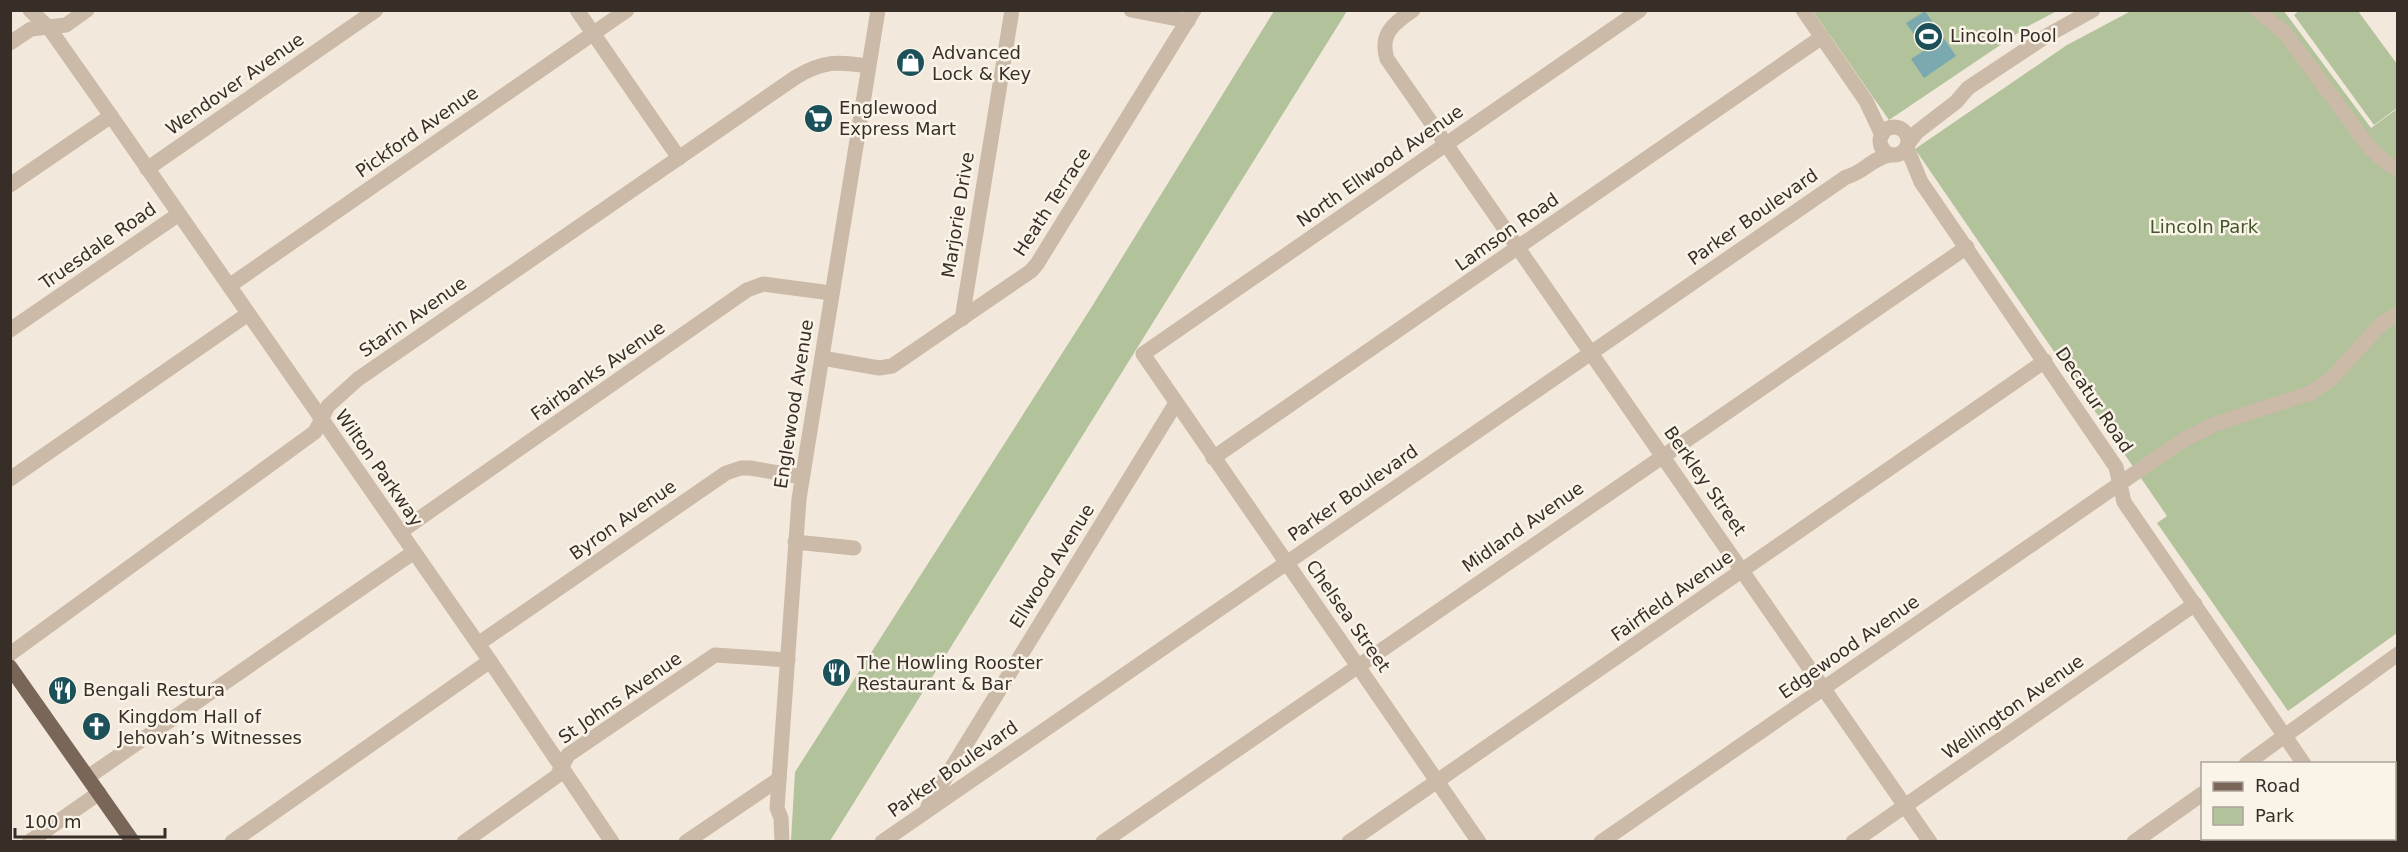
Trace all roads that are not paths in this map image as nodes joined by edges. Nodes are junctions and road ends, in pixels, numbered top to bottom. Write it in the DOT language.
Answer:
graph roads {
  1 [pos="30,10"];
  2 [pos="45,10"];
  3 [pos="87,10"];
  4 [pos="376,10"];
  5 [pos="577,10"];
  6 [pos="627,10"];
  7 [pos="878,10"];
  8 [pos="1012,10"];
  9 [pos="1413,10"];
  10 [pos="1640,10"];
  11 [pos="1803,10"];
  12 [pos="2093,10"];
  13 [pos="2257,10"];
  14 [pos="1138,11"];
  15 [pos="1191,16"];
  16 [pos="49,28"];
  17 [pos="593,34"];
  18 [pos="1822,38"];
  19 [pos="10,43"];
  20 [pos="868,66"];
  21 [pos="1968,88"];
  22 [pos="111,116"];
  23 [pos="1889,132"];
  24 [pos="1447,144"];
  25 [pos="1900,150"];
  26 [pos="679,158"];
  27 [pos="147,169"];
  28 [pos="2397,169"];
  29 [pos="1846,177"];
  30 [pos="10,185"];
  31 [pos="179,214"];
  32 [pos="1967,247"];
  33 [pos="1519,248"];
  34 [pos="229,286"];
  35 [pos="831,293"];
  36 [pos="248,314"];
  37 [pos="2397,314"];
  38 [pos="962,319"];
  39 [pos="10,330"];
  40 [pos="1591,352"];
  41 [pos="1143,354"];
  42 [pos="822,358"];
  43 [pos="2045,361"];
  44 [pos="1176,403"];
  45 [pos="322,420"];
  46 [pos="1663,454"];
  47 [pos="1213,458"];
  48 [pos="802,477"];
  49 [pos="10,479"];
  50 [pos="2119,484"];
  51 [pos="400,532"];
  52 [pos="795,542"];
  53 [pos="854,548"];
  54 [pos="414,552"];
  55 [pos="1286,562"];
  56 [pos="1743,570"];
  57 [pos="2195,604"];
  58 [pos="478,644"];
  59 [pos="10,654"];
  60 [pos="2397,654"];
  61 [pos="788,660"];
  62 [pos="490,661"];
  63 [pos="1358,665"];
  64 [pos="10,667"];
  65 [pos="1824,688"];
  66 [pos="2286,736"];
  67 [pos="2249,762"];
  68 [pos="2303,762"];
  69 [pos="562,766"];
  70 [pos="88,777"];
  71 [pos="779,779"];
  72 [pos="1437,781"];
  73 [pos="99,793"];
  74 [pos="2201,795"];
  75 [pos="1905,805"];
  76 [pos="777,808"];
  77 [pos="925,812"];
  78 [pos="29,842"];
  79 [pos="133,842"];
  80 [pos="232,842"];
  81 [pos="464,842"];
  82 [pos="612,842"];
  83 [pos="686,842"];
  84 [pos="772,842"];
  85 [pos="782,842"];
  86 [pos="882,842"];
  87 [pos="1103,842"];
  88 [pos="1349,842"];
  89 [pos="1479,842"];
  90 [pos="1602,842"];
  91 [pos="1853,842"];
  92 [pos="1930,842"];
  93 [pos="2134,842"];
  1 -- 16 [label="street"];
  2 -- 16 [label="street"];
  3 -- 16 [label="street"];
  4 -- 27 [label="street, Wendover Avenue"];
  5 -- 17 [label="street"];
  6 -- 17 [label="street, Pickford Avenue"];
  7 -- 20 [label="street, Englewood Avenue"];
  8 -- 38 [label="street, Marjorie Drive"];
  9 -- 24 [label="street, Berkley Street"];
  10 -- 24 [label="street, North Ellwood Avenue"];
  11 -- 18 [label="street"];
  12 -- 21 [label="street, Parker Boulevard"];
  13 -- 28 [label="street"];
  14 -- 15 [label="street"];
  15 -- 38 [label="street, Heath Terrace"];
  16 -- 19 [label="street"];
  16 -- 22 [label="street"];
  17 -- 26 [label="street"];
  17 -- 34 [label="street, Pickford Avenue"];
  18 -- 23 [label="street"];
  18 -- 33 [label="street, Lamson Road"];
  20 -- 26 [label="street, Starin Avenue"];
  20 -- 35 [label="street, Englewood Avenue"];
  21 -- 23 [label="street, Parker Boulevard"];
  21 -- 25 [label="street, Parker Boulevard"];
  22 -- 27 [label="street"];
  22 -- 30 [label="street"];
  23 -- 25 [label="street"];
  23 -- 25 [label="street"];
  23 -- 29 [label="street, Parker Boulevard"];
  24 -- 33 [label="street, Berkley Street"];
  24 -- 41 [label="street, North Ellwood Avenue"];
  25 -- 29 [label="street, Parker Boulevard"];
  25 -- 32 [label="street, Decatur Road"];
  26 -- 45 [label="street, Starin Avenue"];
  27 -- 31 [label="street"];
  29 -- 40 [label="street, Parker Boulevard"];
  31 -- 34 [label="street"];
  31 -- 39 [label="street, Truesdale Road"];
  32 -- 43 [label="street, Decatur Road"];
  32 -- 46 [label="street, Midland Avenue"];
  33 -- 40 [label="street, Berkley Street"];
  33 -- 47 [label="street, Lamson Road"];
  34 -- 36 [label="street, Wilton Parkway"];
  35 -- 42 [label="street, Englewood Avenue"];
  35 -- 51 [label="street, Fairbanks Avenue"];
  36 -- 45 [label="street, Wilton Parkway"];
  36 -- 49 [label="street"];
  37 -- 50 [label="street, Edgewood Avenue"];
  38 -- 42 [label="street, Heath Terrace"];
  40 -- 46 [label="street, Berkley Street"];
  40 -- 55 [label="street, Parker Boulevard"];
  41 -- 44 [label="street, Chelsea Street"];
  42 -- 48 [label="street, Englewood Avenue"];
  43 -- 50 [label="street, Decatur Road"];
  43 -- 56 [label="street, Fairfield Avenue"];
  44 -- 47 [label="street, Chelsea Street"];
  44 -- 77 [label="street, Ellwood Avenue"];
  45 -- 51 [label="street, Wilton Parkway"];
  45 -- 59 [label="street, Starin Avenue"];
  46 -- 56 [label="street, Berkley Street"];
  46 -- 63 [label="street, Midland Avenue"];
  47 -- 55 [label="street, Chelsea Street"];
  48 -- 52 [label="street, Englewood Avenue"];
  48 -- 58 [label="street, Byron Avenue"];
  50 -- 57 [label="street, Decatur Road"];
  50 -- 65 [label="street, Edgewood Avenue"];
  51 -- 54 [label="street, Wilton Parkway"];
  52 -- 53 [label="street"];
  52 -- 61 [label="street, Englewood Avenue"];
  54 -- 58 [label="street, Wilton Parkway"];
  54 -- 70 [label="street"];
  55 -- 63 [label="street, Chelsea Street"];
  55 -- 77 [label="street, Parker Boulevard"];
  56 -- 65 [label="street, Berkley Street"];
  56 -- 72 [label="street, Fairfield Avenue"];
  57 -- 66 [label="street, Decatur Road"];
  57 -- 75 [label="street, Wellington Avenue"];
  58 -- 62 [label="street, Wilton Parkway"];
  60 -- 66 [label="street"];
  61 -- 69 [label="street, St Johns Avenue"];
  61 -- 71 [label="street, Englewood Avenue"];
  62 -- 69 [label="street"];
  62 -- 80 [label="street"];
  63 -- 72 [label="street, Chelsea Street"];
  63 -- 87 [label="street, Midland Avenue"];
  64 -- 70 [label="main road"];
  65 -- 75 [label="street, Berkley Street"];
  65 -- 90 [label="street, Edgewood Avenue"];
  66 -- 67 [label="street"];
  66 -- 68 [label="street, Decatur Road"];
  69 -- 81 [label="street, St Johns Avenue"];
  69 -- 82 [label="street"];
  70 -- 73 [label="main road"];
  71 -- 76 [label="street, Englewood Avenue"];
  71 -- 83 [label="street"];
  72 -- 88 [label="street, Fairfield Avenue"];
  72 -- 89 [label="street, Chelsea Street"];
  73 -- 78 [label="street"];
  73 -- 79 [label="main road"];
  74 -- 93 [label="street"];
  75 -- 91 [label="street, Wellington Avenue"];
  75 -- 92 [label="street, Berkley Street"];
  76 -- 84 [label="street, Englewood Avenue"];
  76 -- 85 [label="street, Englewood Avenue"];
  77 -- 86 [label="street, Parker Boulevard"];
}
